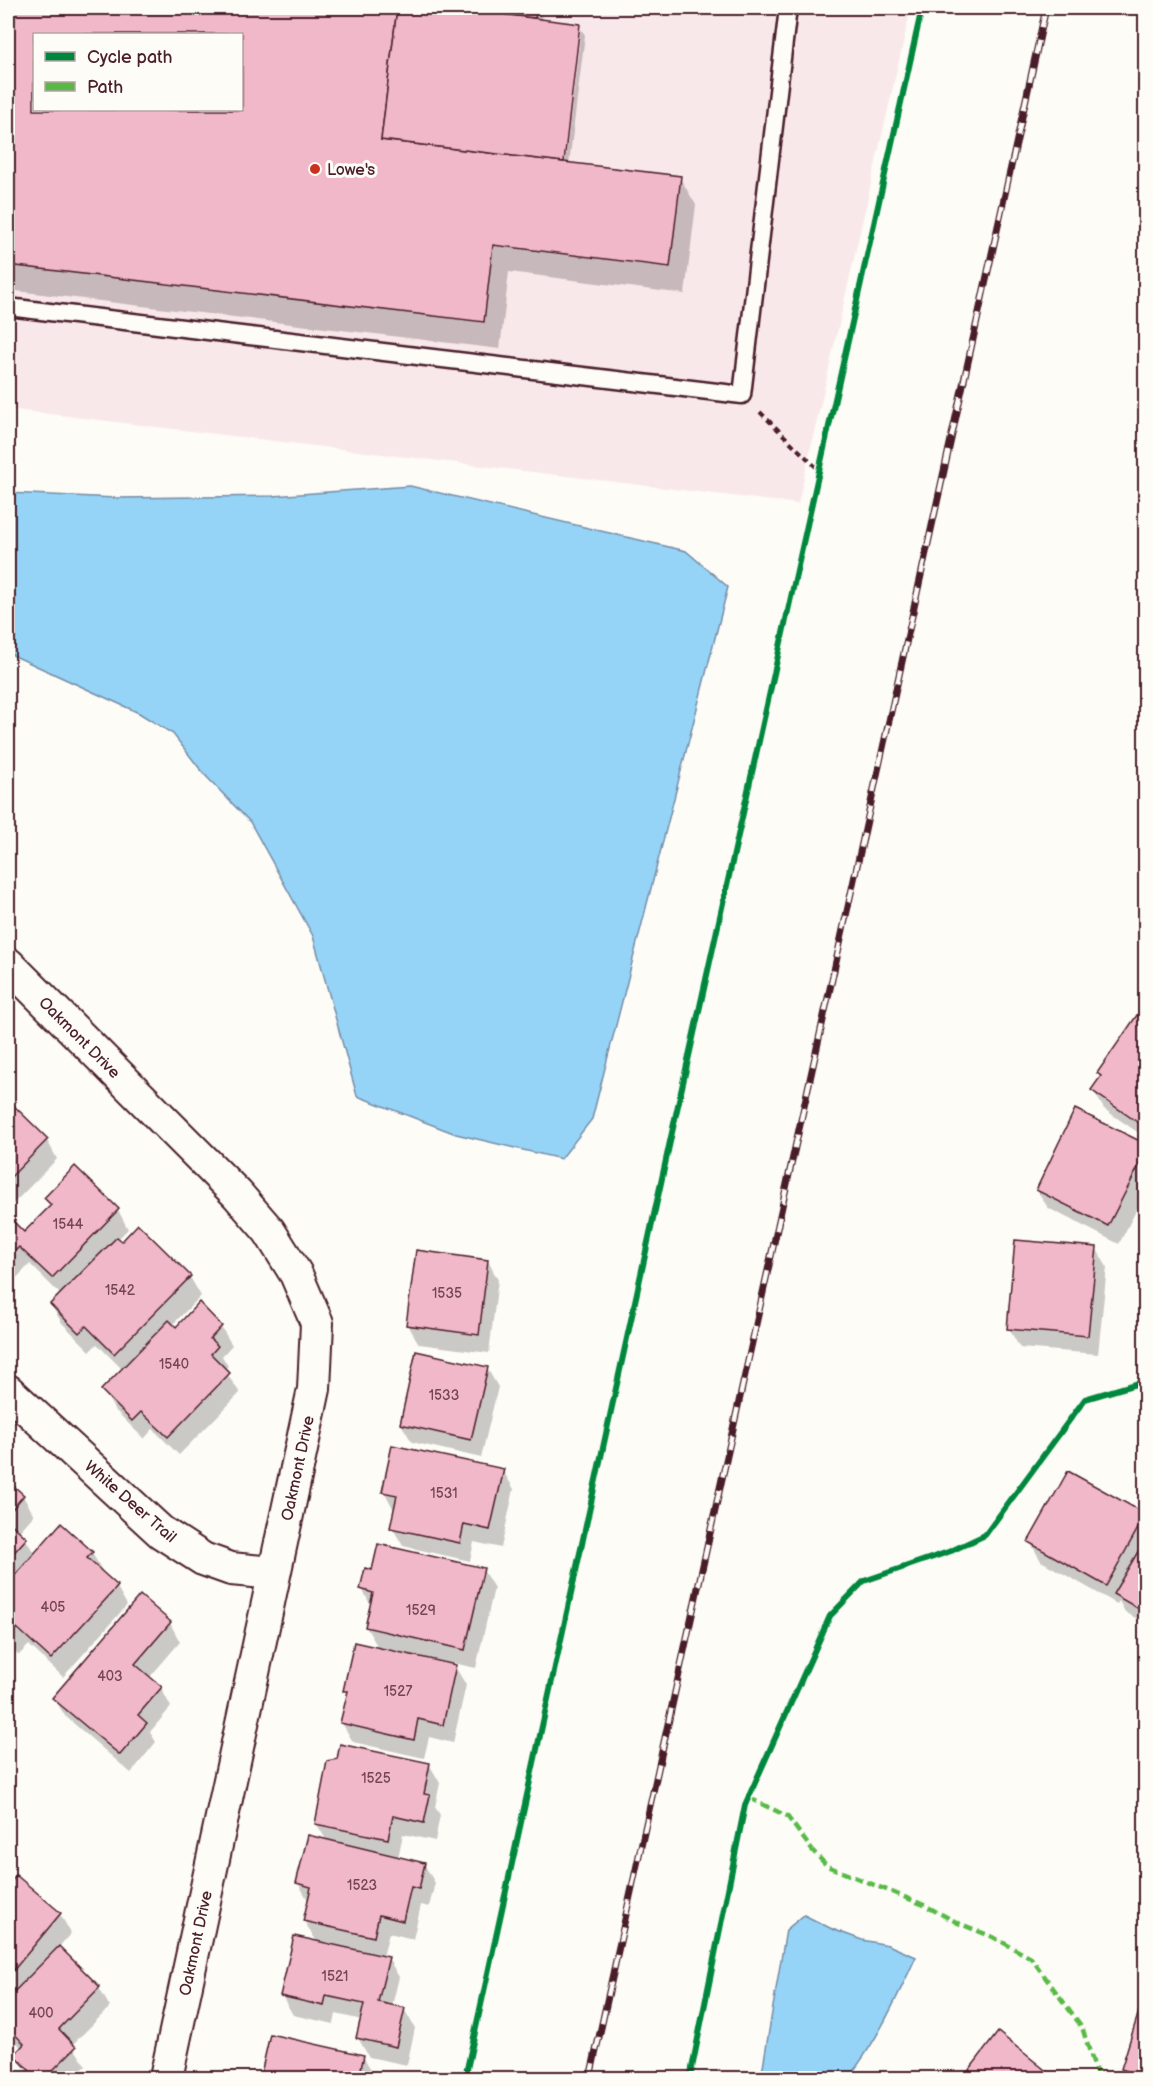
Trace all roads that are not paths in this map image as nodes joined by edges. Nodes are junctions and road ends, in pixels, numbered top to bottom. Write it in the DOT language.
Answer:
graph roads {
  1 [pos="788,8"];
  2 [pos="8,307"];
  3 [pos="8,964"];
  4 [pos="8,1391"];
  5 [pos="274,1573"];
  6 [pos="166,2079"];
  1 -- 2 [label="lane"];
  3 -- 5 [label="street, Oakmont Drive"];
  4 -- 5 [label="street, White Deer Trail"];
  5 -- 6 [label="street, Oakmont Drive"];
}
